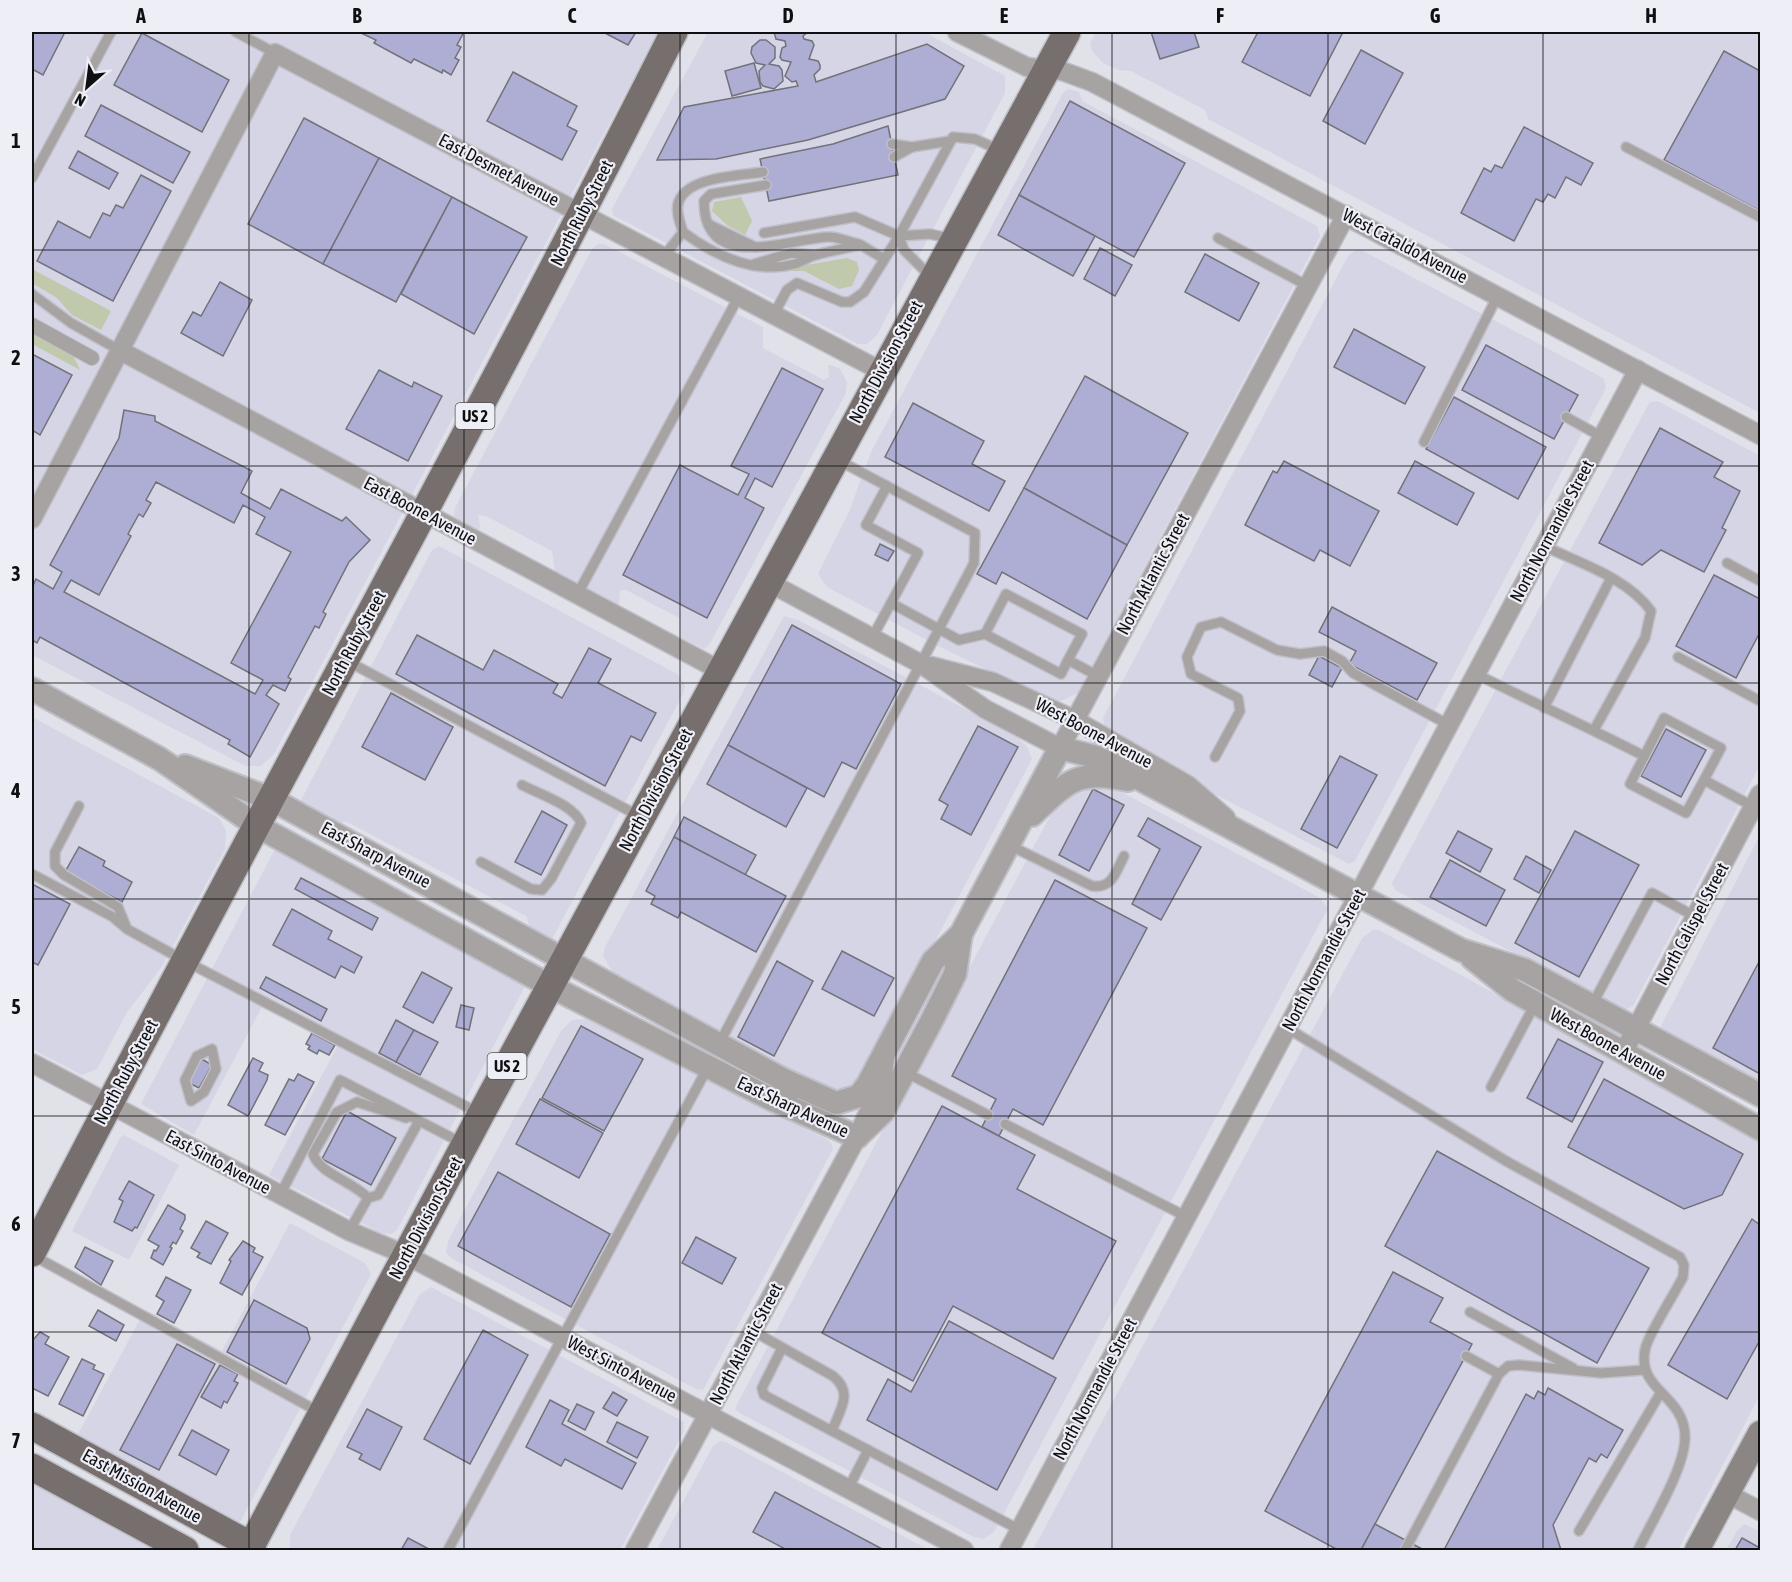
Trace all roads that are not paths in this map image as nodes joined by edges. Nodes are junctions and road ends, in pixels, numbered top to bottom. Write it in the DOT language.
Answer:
graph roads {
  1 [pos="111,32"];
  2 [pos="236,32"];
  3 [pos="674,32"];
  4 [pos="957,32"];
  5 [pos="1067,32"];
  6 [pos="977,36"];
  7 [pos="275,53"];
  8 [pos="1046,69"];
  9 [pos="950,141"];
  10 [pos="892,144"];
  11 [pos="912,147"];
  12 [pos="1626,147"];
  13 [pos="1001,151"];
  14 [pos="894,157"];
  15 [pos="764,172"];
  16 [pos="32,178"];
  17 [pos="766,185"];
  18 [pos="583,213"];
  19 [pos="1346,215"];
  20 [pos="1761,217"];
  21 [pos="683,232"];
  22 [pos="764,233"];
  23 [pos="899,236"];
  24 [pos="1218,238"];
  25 [pos="953,239"];
  26 [pos="861,245"];
  27 [pos="664,256"];
  28 [pos="885,259"];
  29 [pos="932,278"];
  30 [pos="1308,286"];
  31 [pos="32,294"];
  32 [pos="739,296"];
  33 [pos="1498,296"];
  34 [pos="774,314"];
  35 [pos="32,325"];
  36 [pos="119,350"];
  37 [pos="92,358"];
  38 [pos="1638,370"];
  39 [pos="881,371"];
  40 [pos="1566,417"];
  41 [pos="1761,435"];
  42 [pos="1602,437"];
  43 [pos="1424,442"];
  44 [pos="834,458"];
  45 [pos="887,486"];
  46 [pos="424,514"];
  47 [pos="32,519"];
  48 [pos="1544,546"];
  49 [pos="1727,563"];
  50 [pos="1611,578"];
  51 [pos="1761,581"];
  52 [pos="768,582"];
  53 [pos="577,595"];
  54 [pos="891,603"];
  55 [pos="939,629"];
  56 [pos="985,634"];
  57 [pos="872,638"];
  58 [pos="1678,657"];
  59 [pos="345,660"];
  60 [pos="1068,660"];
  61 [pos="921,664"];
  62 [pos="721,671"];
  63 [pos="1476,674"];
  64 [pos="1098,676"];
  65 [pos="32,689"];
  66 [pos="1761,701"];
  67 [pos="1544,708"];
  68 [pos="1075,720"];
  69 [pos="1449,724"];
  70 [pos="1594,730"];
  71 [pos="1060,748"];
  72 [pos="1644,756"];
  73 [pos="1215,758"];
  74 [pos="160,759"];
  75 [pos="1704,780"];
  76 [pos="1150,784"];
  77 [pos="522,785"];
  78 [pos="271,799"];
  79 [pos="1757,801"];
  80 [pos="79,806"];
  81 [pos="641,817"];
  82 [pos="256,826"];
  83 [pos="1012,838"];
  84 [pos="1249,838"];
  85 [pos="1124,856"];
  86 [pos="482,862"];
  87 [pos="32,874"];
  88 [pos="1358,895"];
  89 [pos="1696,917"];
  90 [pos="127,929"];
  91 [pos="961,934"];
  92 [pos="1461,950"];
  93 [pos="566,959"];
  94 [pos="184,961"];
  95 [pos="550,986"];
  96 [pos="1535,1004"];
  97 [pos="1592,1005"];
  98 [pos="1287,1028"];
  99 [pos="1636,1028"];
  100 [pos="719,1044"];
  101 [pos="887,1047"];
  102 [pos="212,1049"];
  103 [pos="1623,1053"];
  104 [pos="32,1063"];
  105 [pos="708,1066"];
  106 [pos="904,1072"];
  107 [pos="782,1079"];
  108 [pos="1491,1087"];
  109 [pos="1761,1095"];
  110 [pos="108,1103"];
  111 [pos="481,1114"];
  112 [pos="988,1115"];
  113 [pos="419,1121"];
  114 [pos="1005,1124"];
  115 [pos="1761,1129"];
  116 [pos="857,1137"];
  117 [pos="465,1144"];
  118 [pos="280,1195"];
  119 [pos="368,1198"];
  120 [pos="1187,1217"];
  121 [pos="350,1231"];
  122 [pos="32,1254"];
  123 [pos="406,1255"];
  124 [pos="1470,1312"];
  125 [pos="753,1331"];
  126 [pos="562,1337"];
  127 [pos="782,1348"];
  128 [pos="1466,1356"];
  129 [pos="1644,1370"];
  130 [pos="1578,1371"];
  131 [pos="1499,1374"];
  132 [pos="1661,1392"];
  133 [pos="322,1413"];
  134 [pos="708,1415"];
  135 [pos="32,1426"];
  136 [pos="832,1431"];
  137 [pos="1761,1433"];
  138 [pos="868,1450"];
  139 [pos="32,1467"];
  140 [pos="848,1489"];
  141 [pos="1728,1494"];
  142 [pos="1761,1511"];
  143 [pos="1020,1530"];
  144 [pos="1579,1531"];
  145 [pos="254,1549"];
  146 [pos="184,1551"];
  147 [pos="448,1551"];
  148 [pos="634,1551"];
  149 [pos="964,1551"];
  150 [pos="1009,1551"];
  151 [pos="1405,1551"];
  152 [pos="1638,1551"];
  153 [pos="1697,1551"];
  1 -- 16 [label="lane"];
  2 -- 7 [label="lane"];
  3 -- 18 [label="main road, North Ruby Street / US 2"];
  4 -- 6 [label="street, West Cataldo Avenue"];
  5 -- 8 [label="main road, North Division Street / US 2"];
  6 -- 8 [label="street, West Cataldo Avenue"];
  7 -- 18 [label="street, East Desmet Avenue"];
  7 -- 36 [label="street"];
  8 -- 13 [label="main road, North Division Street / US 2"];
  8 -- 19 [label="street, West Cataldo Avenue"];
  9 -- 11 [label="lane"];
  9 -- 13 [label="lane"];
  9 -- 23 [label="lane"];
  10 -- 11 [label="lane"];
  11 -- 14 [label="lane"];
  12 -- 20 [label="lane"];
  13 -- 25 [label="main road, North Division Street / US 2"];
  15 -- 21 [label="lane"];
  17 -- 26 [label="lane"];
  18 -- 27 [label="street, East Desmet Avenue"];
  18 -- 46 [label="main road, North Ruby Street / US 2"];
  19 -- 30 [label="street, North Atlantic Street"];
  19 -- 33 [label="street, West Cataldo Avenue"];
  21 -- 26 [label="lane"];
  21 -- 27 [label="lane"];
  22 -- 23 [label="lane"];
  23 -- 25 [label="lane"];
  23 -- 28 [label="lane"];
  23 -- 29 [label="lane"];
  24 -- 30 [label="lane"];
  25 -- 29 [label="main road, North Division Street / US 2"];
  26 -- 28 [label="lane"];
  27 -- 32 [label="street, East Desmet Avenue"];
  28 -- 34 [label="lane"];
  29 -- 39 [label="main road, North Division Street / US 2"];
  30 -- 64 [label="street, North Atlantic Street"];
  31 -- 36 [label="lane"];
  32 -- 34 [label="street, East Desmet Avenue"];
  32 -- 53 [label="lane"];
  33 -- 38 [label="street, West Cataldo Avenue"];
  33 -- 43 [label="lane"];
  34 -- 39 [label="street, East Desmet Avenue"];
  35 -- 37 [label="street"];
  36 -- 46 [label="street, East Boone Avenue"];
  36 -- 47 [label="street"];
  38 -- 41 [label="street, West Cataldo Avenue"];
  38 -- 42 [label="street, North Normandie Street"];
  39 -- 44 [label="main road, North Division Street / US 2"];
  40 -- 42 [label="lane"];
  42 -- 48 [label="street, North Normandie Street"];
  44 -- 45 [label="lane"];
  44 -- 52 [label="main road, North Division Street / US 2"];
  45 -- 54 [label="lane"];
  45 -- 55 [label="lane"];
  46 -- 53 [label="street, East Boone Avenue"];
  46 -- 59 [label="main road, North Ruby Street / US 2"];
  48 -- 50 [label="lane"];
  48 -- 63 [label="street, North Normandie Street"];
  49 -- 51 [label="lane"];
  50 -- 67 [label="lane"];
  50 -- 70 [label="lane"];
  52 -- 57 [label="street, West Boone Avenue"];
  52 -- 62 [label="main road, North Division Street / US 2"];
  53 -- 62 [label="street, East Boone Avenue"];
  54 -- 55 [label="lane"];
  54 -- 57 [label="lane"];
  55 -- 56 [label="lane"];
  55 -- 61 [label="lane"];
  56 -- 60 [label="lane"];
  56 -- 60 [label="lane"];
  57 -- 61 [label="street, West Boone Avenue"];
  58 -- 66 [label="lane"];
  59 -- 78 [label="main road, North Ruby Street / US 2"];
  59 -- 81 [label="lane"];
  60 -- 64 [label="lane"];
  61 -- 68 [label="street, West Boone Avenue"];
  61 -- 71 [label="street, West Boone Avenue"];
  61 -- 100 [label="lane"];
  62 -- 81 [label="main road, North Division Street / US 2"];
  63 -- 67 [label="lane"];
  63 -- 69 [label="street, North Normandie Street"];
  64 -- 68 [label="street, North Atlantic Street"];
  65 -- 74 [label="street, East Sharp Avenue"];
  67 -- 70 [label="lane"];
  68 -- 71 [label="street, North Atlantic Street"];
  68 -- 84 [label="street, West Boone Avenue"];
  69 -- 73 [label="lane"];
  69 -- 88 [label="street, North Normandie Street"];
  70 -- 72 [label="lane"];
  71 -- 76 [label="street, West Boone Avenue"];
  71 -- 83 [label="street, North Atlantic Street"];
  72 -- 75 [label="lane"];
  72 -- 75 [label="lane"];
  74 -- 78 [label="street, East Sharp Avenue"];
  74 -- 82 [label="street, East Sharp Avenue"];
  75 -- 79 [label="lane"];
  76 -- 83 [label="street"];
  76 -- 84 [label="street, West Boone Avenue"];
  77 -- 86 [label="lane"];
  78 -- 82 [label="main road, North Ruby Street / US 2"];
  78 -- 93 [label="street, East Sharp Avenue"];
  79 -- 89 [label="street, North Calispel Street"];
  80 -- 90 [label="lane"];
  81 -- 93 [label="main road, North Division Street / US 2"];
  82 -- 94 [label="main road, North Ruby Street / US 2"];
  82 -- 95 [label="street, East Sharp Avenue"];
  83 -- 85 [label="lane"];
  83 -- 91 [label="street, North Atlantic Street"];
  84 -- 88 [label="street, West Boone Avenue"];
  87 -- 90 [label="lane"];
  88 -- 92 [label="street, West Boone Avenue"];
  88 -- 98 [label="street, North Normandie Street"];
  89 -- 97 [label="lane"];
  89 -- 99 [label="street, North Calispel Street"];
  90 -- 94 [label="lane"];
  91 -- 101 [label="street, North Atlantic Street"];
  91 -- 106 [label="street, North Atlantic Street"];
  92 -- 96 [label="street, West Boone Avenue"];
  92 -- 97 [label="street, West Boone Avenue"];
  93 -- 95 [label="main road, North Division Street / US 2"];
  93 -- 100 [label="street, East Sharp Avenue"];
  94 -- 110 [label="main road, North Ruby Street / US 2"];
  94 -- 111 [label="lane"];
  95 -- 105 [label="street, East Sharp Avenue"];
  95 -- 111 [label="main road, North Division Street / US 2"];
  96 -- 103 [label="street, West Boone Avenue"];
  96 -- 108 [label="lane"];
  97 -- 99 [label="street, West Boone Avenue"];
  98 -- 120 [label="street, North Normandie Street"];
  98 -- 129 [label="lane"];
  99 -- 103 [label="street, North Calispel Street"];
  99 -- 109 [label="street, West Boone Avenue"];
  100 -- 107 [label="street, East Sharp Avenue"];
  101 -- 107 [label="street"];
  101 -- 116 [label="street, North Atlantic Street"];
  102 -- 102 [label="lane"];
  103 -- 115 [label="street, West Boone Avenue"];
  104 -- 110 [label="street, East Sinto Avenue"];
  105 -- 116 [label="street, East Sharp Avenue"];
  105 -- 126 [label="lane"];
  106 -- 112 [label="lane"];
  106 -- 116 [label="street, North Atlantic Street"];
  107 -- 116 [label="street, East Sharp Avenue"];
  110 -- 118 [label="street, East Sinto Avenue"];
  110 -- 122 [label="main road, North Ruby Street / US 2"];
  111 -- 117 [label="main road, North Division Street / US 2"];
  113 -- 117 [label="lane"];
  113 -- 118 [label="lane"];
  113 -- 119 [label="lane"];
  113 -- 119 [label="lane"];
  114 -- 120 [label="lane"];
  116 -- 125 [label="street, North Atlantic Street"];
  117 -- 123 [label="main road, North Division Street / US 2"];
  118 -- 121 [label="street, East Sinto Avenue"];
  119 -- 121 [label="lane"];
  120 -- 143 [label="street, North Normandie Street"];
  121 -- 123 [label="street, East Sinto Avenue"];
  122 -- 133 [label="lane"];
  123 -- 126 [label="street, West Sinto Avenue"];
  123 -- 133 [label="main road, North Division Street / US 2"];
  124 -- 130 [label="lane"];
  125 -- 127 [label="lane"];
  125 -- 134 [label="street, North Atlantic Street"];
  126 -- 134 [label="street, West Sinto Avenue"];
  126 -- 147 [label="lane"];
  127 -- 136 [label="lane"];
  127 -- 136 [label="lane"];
  128 -- 131 [label="lane"];
  129 -- 130 [label="lane"];
  129 -- 132 [label="lane"];
  130 -- 131 [label="lane"];
  131 -- 151 [label="lane"];
  132 -- 144 [label="lane"];
  132 -- 152 [label="lane"];
  133 -- 145 [label="main road, North Division Street / US 2"];
  134 -- 140 [label="street, West Sinto Avenue"];
  134 -- 148 [label="street, North Atlantic Street"];
  135 -- 145 [label="main road, East Mission Avenue"];
  136 -- 138 [label="lane"];
  137 -- 141 [label="main road"];
  138 -- 140 [label="lane"];
  138 -- 143 [label="lane"];
  139 -- 146 [label="main road, East Mission Avenue"];
  140 -- 149 [label="street, West Sinto Avenue"];
  141 -- 142 [label="street"];
  141 -- 153 [label="main road"];
  143 -- 150 [label="street, North Normandie Street"];
}
